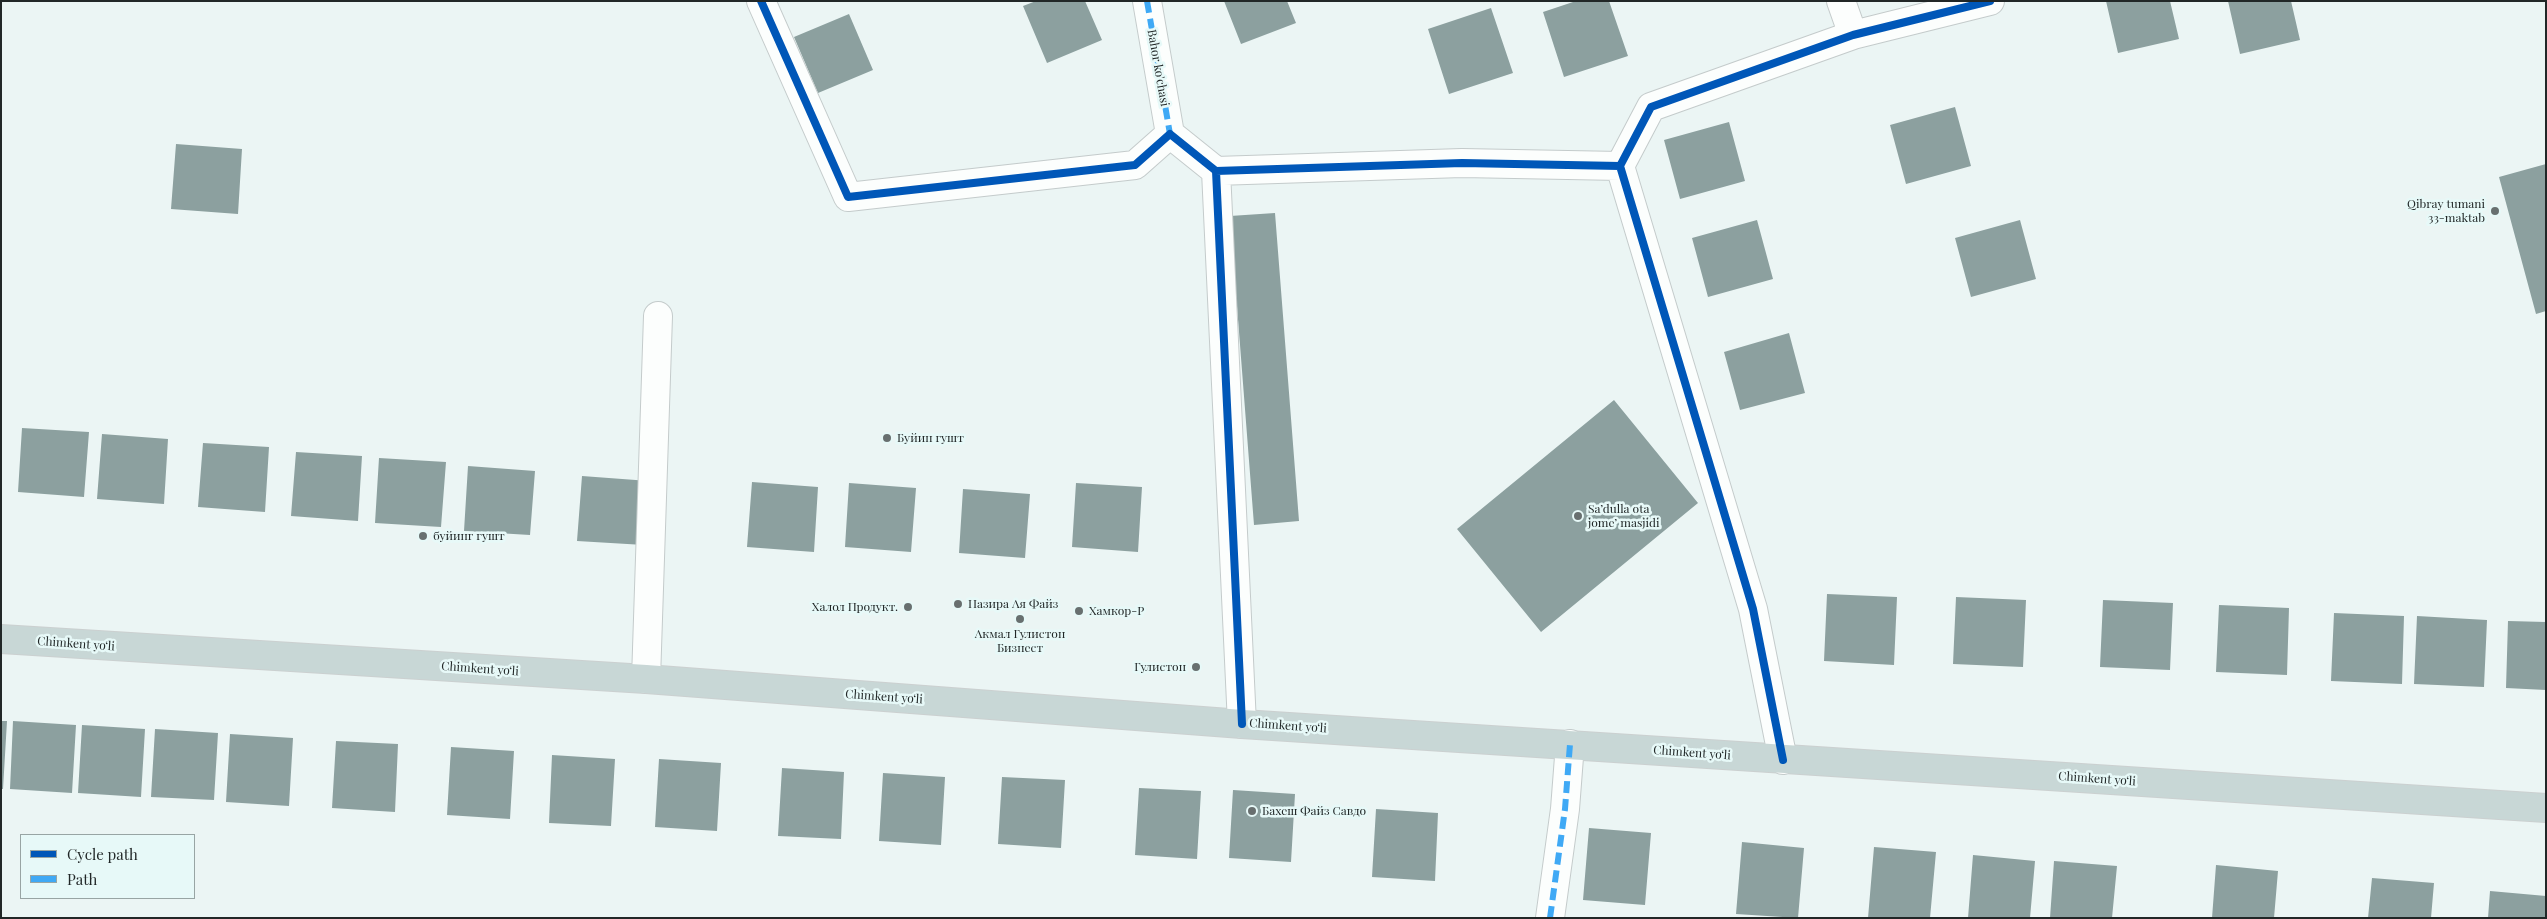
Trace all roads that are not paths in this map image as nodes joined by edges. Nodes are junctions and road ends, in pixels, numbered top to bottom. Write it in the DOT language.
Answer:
graph roads {
  1 [pos="761,1"];
  2 [pos="1146,1"];
  3 [pos="1841,1"];
  4 [pos="1990,1"];
  5 [pos="1853,35"];
  6 [pos="1170,134"];
  7 [pos="1620,166"];
  8 [pos="1216,171"];
  9 [pos="658,316"];
  10 [pos="1,640"];
  11 [pos="646,679"];
  12 [pos="1242,724"];
  13 [pos="1570,744"];
  14 [pos="1783,760"];
  15 [pos="2546,808"];
  16 [pos="1550,918"];
  1 -- 6 [label="street"];
  2 -- 6 [label="street, Bahor ko'chasi"];
  3 -- 5 [label="street"];
  4 -- 5 [label="street"];
  5 -- 7 [label="street"];
  6 -- 8 [label="street"];
  7 -- 8 [label="street"];
  7 -- 14 [label="street"];
  8 -- 12 [label="street"];
  9 -- 11 [label="street"];
  10 -- 11 [label="highway, Chimkent yo‘li"];
  11 -- 12 [label="highway, Chimkent yo‘li"];
  12 -- 13 [label="highway, Chimkent yo‘li"];
  13 -- 14 [label="highway, Chimkent yo‘li"];
  13 -- 16 [label="street"];
  14 -- 15 [label="highway, Chimkent yo‘li"];
}
